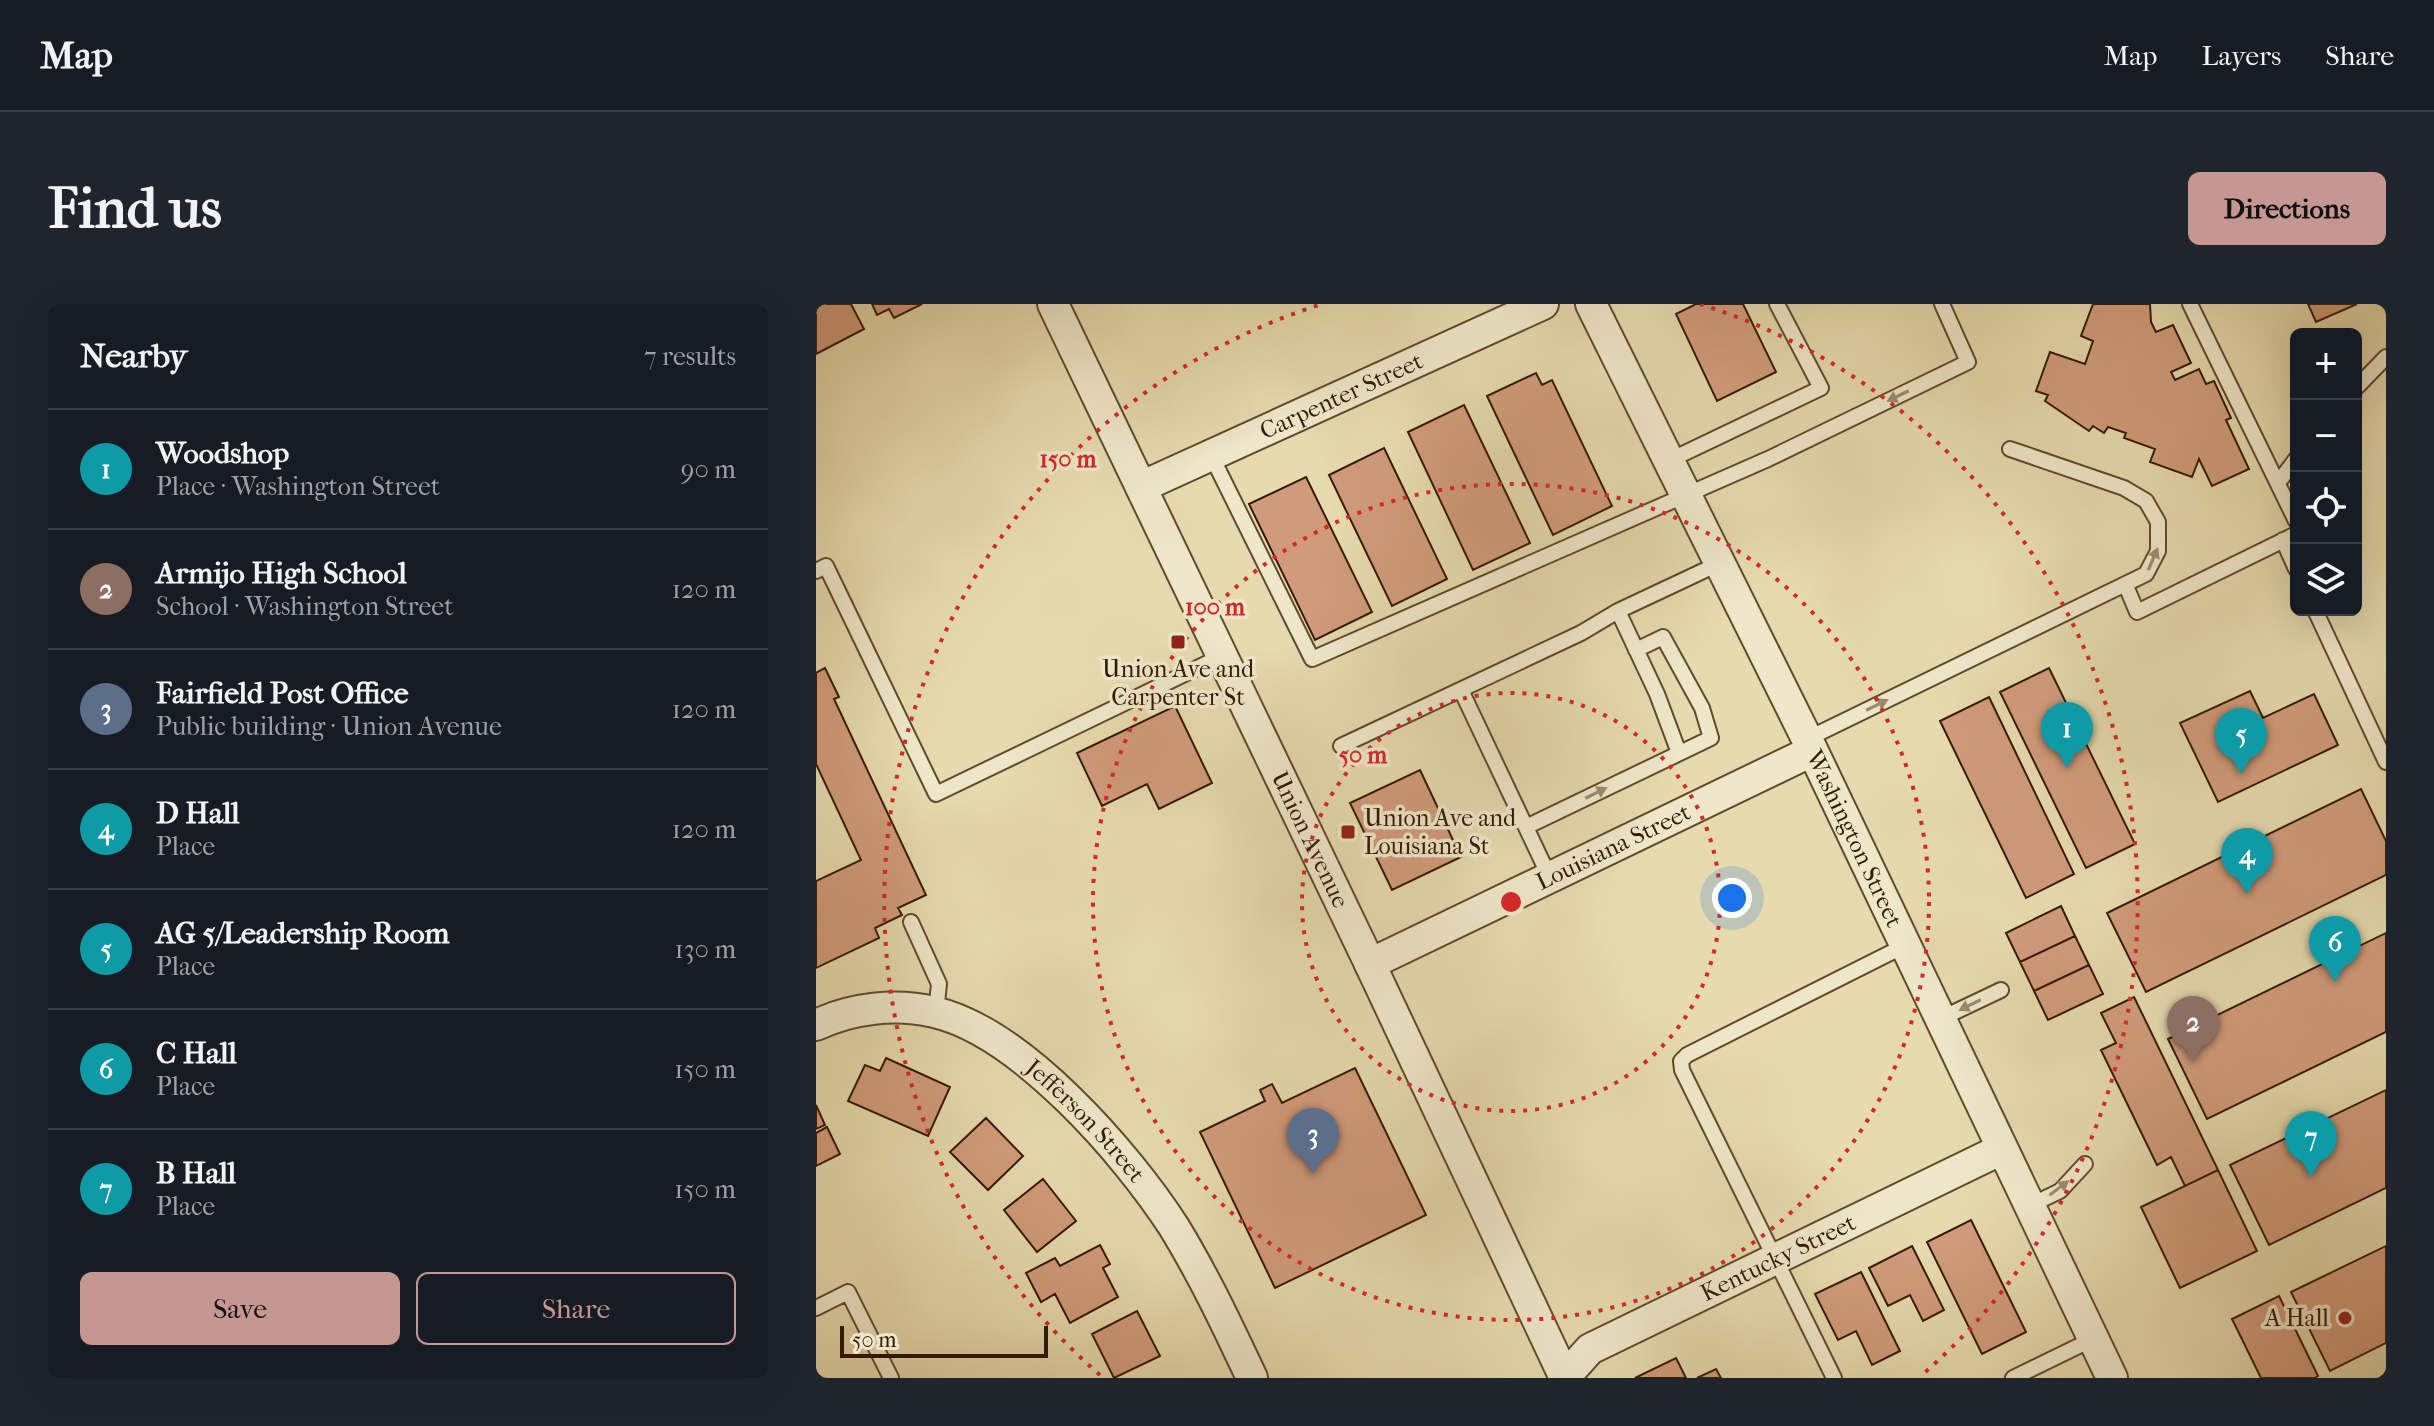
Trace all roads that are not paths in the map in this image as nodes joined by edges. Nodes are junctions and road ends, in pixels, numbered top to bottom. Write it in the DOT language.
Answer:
graph roads {
  1 [pos="1053,304"];
  2 [pos="1543,304"];
  3 [pos="1591,304"];
  4 [pos="1777,304"];
  5 [pos="1942,304"];
  6 [pos="2190,304"];
  7 [pos="2386,357"];
  8 [pos="2362,382"];
  9 [pos="2010,449"];
  10 [pos="1211,455"];
  11 [pos="1668,461"];
  12 [pos="2290,467"];
  13 [pos="2278,483"];
  14 [pos="1141,487"];
  15 [pos="1684,494"];
  16 [pos="2290,508"];
  17 [pos="2289,537"];
  18 [pos="1718,564"];
  19 [pos="816,571"];
  20 [pos="2126,586"];
  21 [pos="1618,611"];
  22 [pos="2318,616"];
  23 [pos="1636,650"];
  24 [pos="1222,656"];
  25 [pos="1461,690"];
  26 [pos="1809,745"];
  27 [pos="1341,746"];
  28 [pos="1679,753"];
  29 [pos="2386,762"];
  30 [pos="1526,827"];
  31 [pos="1550,878"];
  32 [pos="911,922"];
  33 [pos="1904,946"];
  34 [pos="1370,964"];
  35 [pos="2001,990"];
  36 [pos="936,1012"];
  37 [pos="1939,1020"];
  38 [pos="816,1025"];
  39 [pos="2002,1149"];
  40 [pos="2085,1164"];
  41 [pos="2029,1206"];
  42 [pos="1775,1259"];
  43 [pos="816,1308"];
  44 [pos="2093,1339"];
  45 [pos="891,1378"];
  46 [pos="1252,1378"];
  47 [pos="1564,1378"];
  48 [pos="1834,1378"];
  49 [pos="2013,1378"];
  50 [pos="2112,1378"];
  1 -- 14 [label="street, Union Avenue"];
  2 -- 10 [label="street, Carpenter Street"];
  3 -- 11 [label="street, Washington Street"];
  4 -- 11 [label="lane"];
  5 -- 15 [label="lane, one-way"];
  6 -- 13 [label="lane"];
  7 -- 8 [label="lane"];
  20 -- 9 [label="lane, one-way"];
  10 -- 14 [label="street, Carpenter Street"];
  10 -- 15 [label="lane"];
  11 -- 15 [label="street, Washington Street"];
  12 -- 13 [label="lane"];
  13 -- 16 [label="lane"];
  14 -- 24 [label="street, Union Avenue"];
  15 -- 18 [label="street, Washington Street"];
  17 -- 20 [label="lane"];
  18 -- 21 [label="lane"];
  18 -- 26 [label="street, Washington Street"];
  19 -- 24 [label="lane"];
  26 -- 20 [label="lane, one-way"];
  21 -- 23 [label="lane"];
  21 -- 25 [label="lane"];
  22 -- 29 [label="lane"];
  23 -- 28 [label="lane"];
  23 -- 28 [label="lane"];
  24 -- 34 [label="street, Union Avenue"];
  25 -- 27 [label="lane"];
  25 -- 30 [label="lane"];
  26 -- 31 [label="street, Louisiana Street"];
  26 -- 33 [label="street, Washington Street"];
  30 -- 28 [label="lane, one-way"];
  30 -- 31 [label="lane"];
  31 -- 34 [label="street, Louisiana Street"];
  32 -- 36 [label="lane"];
  33 -- 37 [label="street, Washington Street"];
  33 -- 42 [label="lane"];
  34 -- 47 [label="street, Union Avenue"];
  35 -- 37 [label="lane, one-way"];
  36 -- 38 [label="street, Jefferson Street"];
  36 -- 46 [label="street, Jefferson Street"];
  37 -- 39 [label="street, Washington Street"];
  39 -- 41 [label="street, Washington Street"];
  39 -- 42 [label="street, Kentucky Street"];
  41 -- 40 [label="lane, one-way"];
  41 -- 44 [label="street, Washington Street"];
  42 -- 47 [label="street, Kentucky Street"];
  42 -- 48 [label="lane"];
  43 -- 45 [label="lane"];
  44 -- 49 [label="lane"];
  44 -- 50 [label="street, Washington Street"];
}
